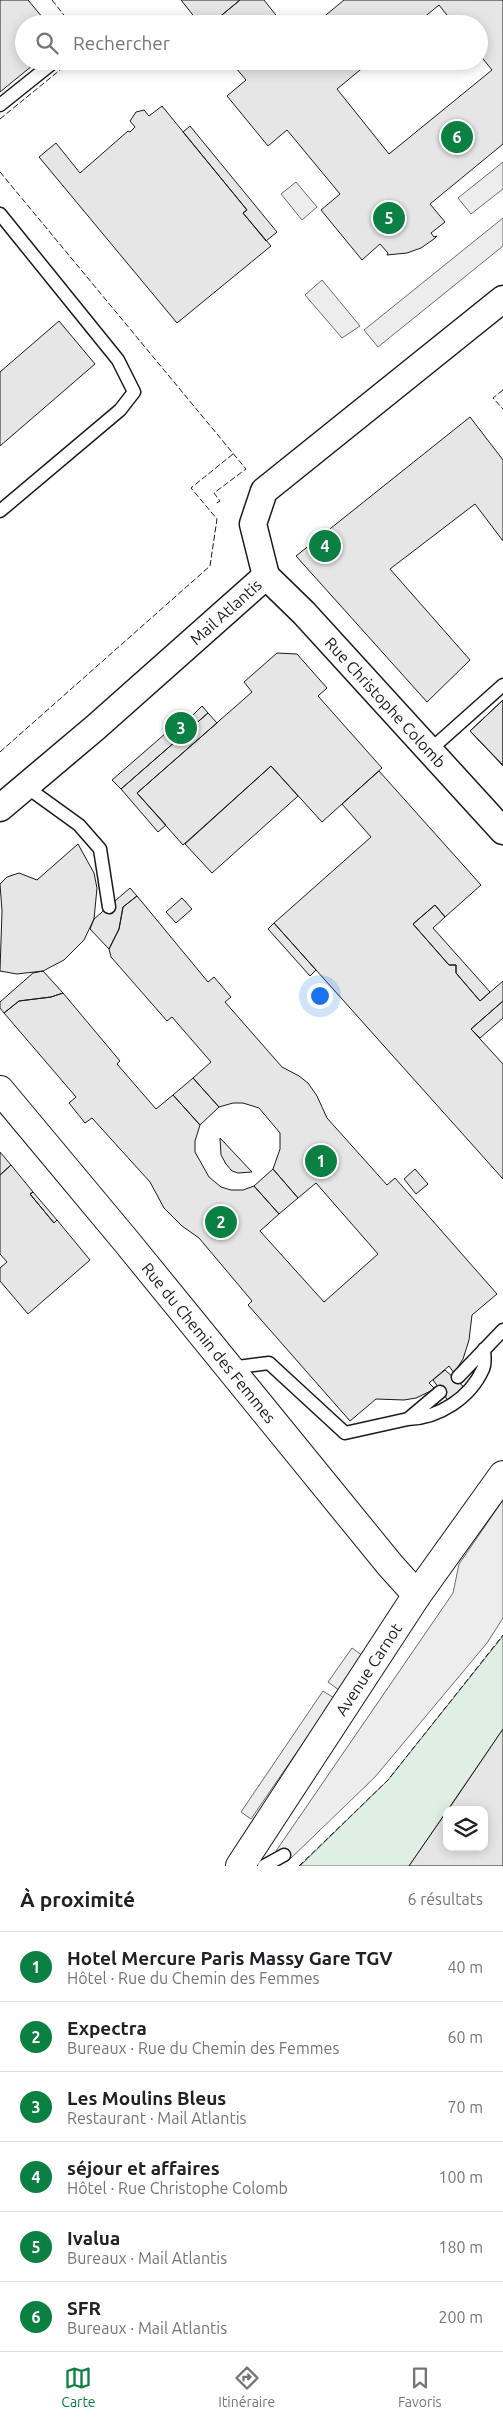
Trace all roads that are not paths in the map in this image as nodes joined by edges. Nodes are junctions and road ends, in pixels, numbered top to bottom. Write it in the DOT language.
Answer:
graph roads {
  1 [pos="44,70"];
  2 [pos="0,105"];
  3 [pos="0,214"];
  4 [pos="503,299"];
  5 [pos="0,511"];
  6 [pos="266,576"];
  7 [pos="503,685"];
  8 [pos="430,750"];
  9 [pos="25,786"];
  10 [pos="0,808"];
  11 [pos="503,831"];
  12 [pos="109,907"];
  13 [pos="0,1090"];
  14 [pos="503,1330"];
  15 [pos="484,1349"];
  16 [pos="230,1368"];
  17 [pos="458,1377"];
  18 [pos="440,1392"];
  19 [pos="408,1419"];
  20 [pos="503,1476"];
  21 [pos="417,1595"];
  22 [pos="284,1855"];
  23 [pos="240,1866"];
  24 [pos="264,1866"];
  1 -- 2 [label="lane"];
  3 -- 5 [label="lane"];
  4 -- 6 [label="street, Mail Atlantis"];
  6 -- 8 [label="street, Rue Christophe Colomb"];
  6 -- 9 [label="street, Mail Atlantis"];
  7 -- 8 [label="lane"];
  8 -- 11 [label="street, Rue Christophe Colomb"];
  9 -- 10 [label="street, Mail Atlantis"];
  9 -- 12 [label="lane"];
  13 -- 16 [label="street, Rue du Chemin des Femmes"];
  14 -- 15 [label="lane"];
  15 -- 17 [label="lane"];
  15 -- 19 [label="lane"];
  16 -- 19 [label="lane"];
  16 -- 21 [label="street, Rue du Chemin des Femmes"];
  18 -- 19 [label="lane"];
  20 -- 21 [label="street, Avenue Carnot"];
  21 -- 23 [label="street, Avenue Carnot"];
  22 -- 24 [label="lane"];
}
